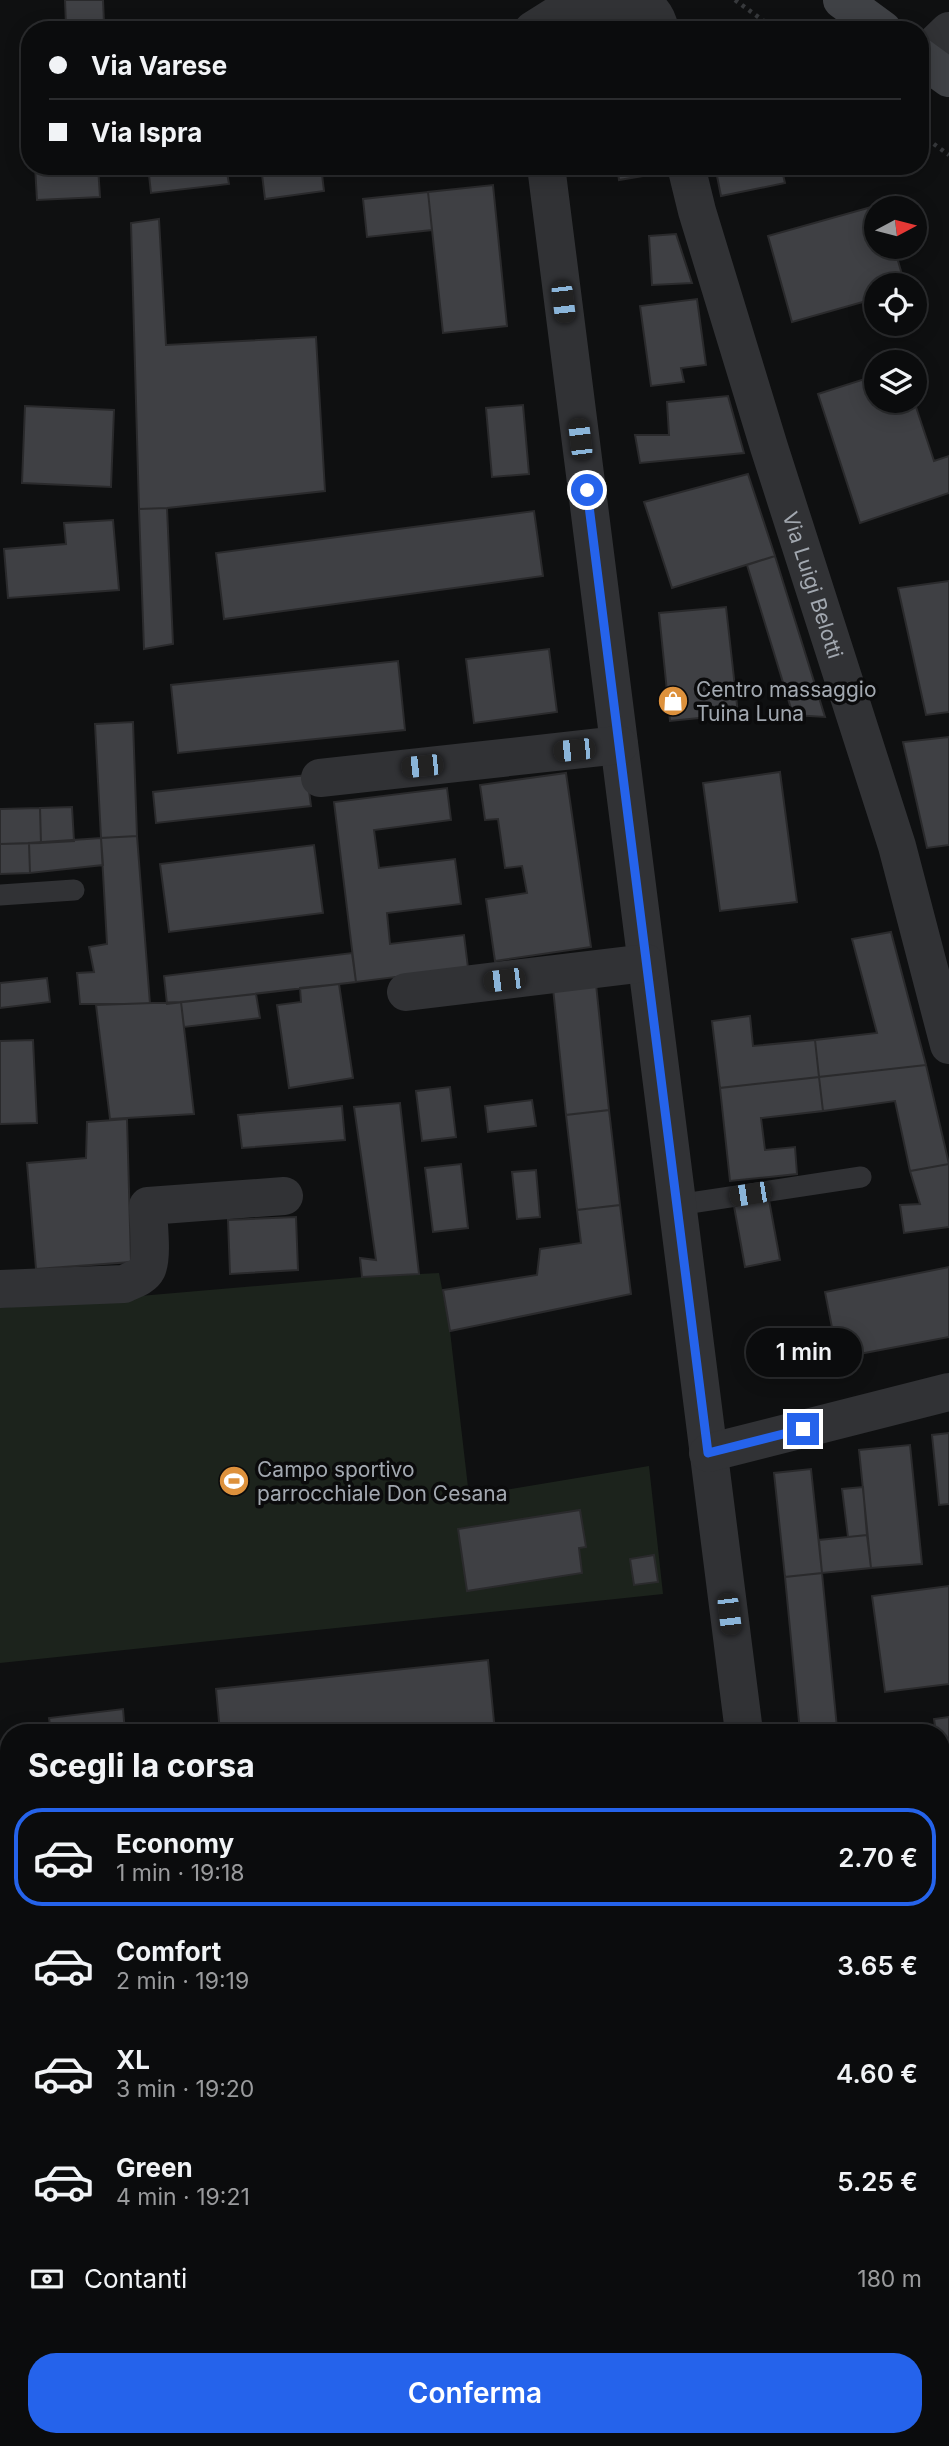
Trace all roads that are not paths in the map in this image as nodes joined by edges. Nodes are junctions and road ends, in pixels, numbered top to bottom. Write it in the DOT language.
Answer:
graph roads {
  1 [pos="524,0"];
  2 [pos="842,0"];
  3 [pos="527,21"];
  4 [pos="547,21"];
  5 [pos="656,21"];
  6 [pos="871,21"];
  7 [pos="949,32"];
  8 [pos="929,50"];
  9 [pos="929,63"];
  10 [pos="949,78"];
  11 [pos="547,175"];
  12 [pos="688,175"];
  13 [pos="619,745"];
  14 [pos="320,778"];
  15 [pos="74,890"];
  16 [pos="0,895"];
  17 [pos="646,963"];
  18 [pos="405,992"];
  19 [pos="949,1045"];
  20 [pos="861,1177"];
  21 [pos="284,1196"];
  22 [pos="677,1205"];
  23 [pos="0,1289"];
  24 [pos="949,1392"];
  25 [pos="708,1453"];
  26 [pos="743,1724"];
  1 -- 3 [label="street"];
  2 -- 6 [label="street"];
  4 -- 5 [label="street"];
  7 -- 8 [label="street"];
  9 -- 10 [label="street"];
  11 -- 13 [label="street"];
  12 -- 19 [label="street, Via Luigi Belotti"];
  13 -- 14 [label="street"];
  13 -- 17 [label="street"];
  15 -- 16 [label="lane"];
  17 -- 18 [label="street"];
  17 -- 22 [label="street"];
  20 -- 22 [label="lane"];
  21 -- 23 [label="street"];
  22 -- 25 [label="street"];
  24 -- 25 [label="street"];
  25 -- 26 [label="street"];
}
